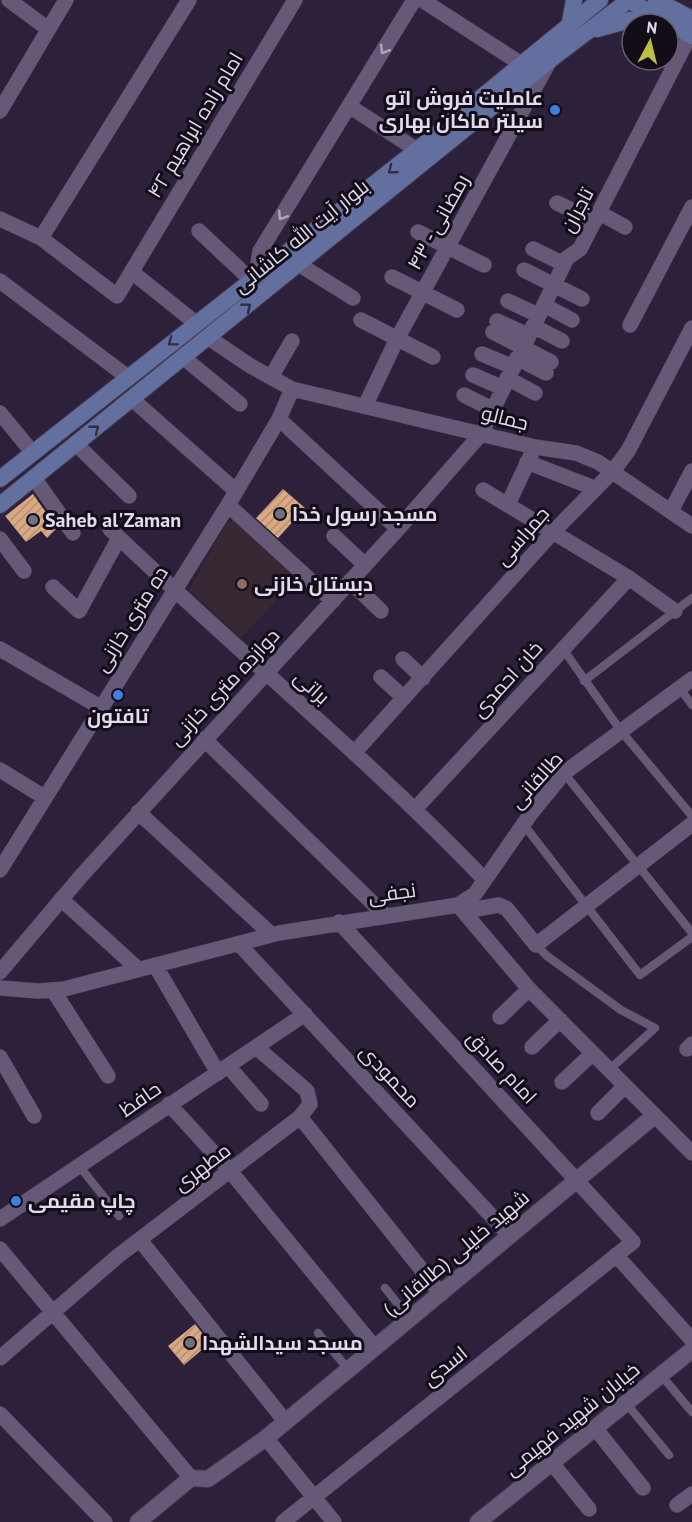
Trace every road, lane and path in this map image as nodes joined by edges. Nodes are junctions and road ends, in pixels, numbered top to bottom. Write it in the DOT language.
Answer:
graph roads {
  1 [pos="9,0"];
  2 [pos="66,0"];
  3 [pos="189,0"];
  4 [pos="295,0"];
  5 [pos="414,0"];
  6 [pos="422,0"];
  7 [pos="574,0"];
  8 [pos="600,0"];
  9 [pos="656,0"];
  10 [pos="682,0"];
  11 [pos="623,2"];
  12 [pos="683,27"];
  13 [pos="48,29"];
  14 [pos="575,32"];
  15 [pos="550,60"];
  16 [pos="524,65"];
  17 [pos="5,91"];
  18 [pos="349,106"];
  19 [pos="0,111"];
  20 [pos="417,150"];
  21 [pos="557,203"];
  22 [pos="692,207"];
  23 [pos="598,217"];
  24 [pos="0,219"];
  25 [pos="625,227"];
  26 [pos="199,231"];
  27 [pos="418,232"];
  28 [pos="41,238"];
  29 [pos="448,247"];
  30 [pos="533,249"];
  31 [pos="564,264"];
  32 [pos="300,265"];
  33 [pos="484,265"];
  34 [pos="524,270"];
  35 [pos="132,272"];
  36 [pos="392,277"];
  37 [pos="254,278"];
  38 [pos="0,281"];
  39 [pos="554,284"];
  40 [pos="423,293"];
  41 [pos="354,298"];
  42 [pos="582,299"];
  43 [pos="508,302"];
  44 [pos="457,310"];
  45 [pos="361,320"];
  46 [pos="572,320"];
  47 [pos="197,324"];
  48 [pos="630,325"];
  49 [pos="495,327"];
  50 [pos="692,328"];
  51 [pos="209,338"];
  52 [pos="397,339"];
  53 [pos="292,341"];
  54 [pos="562,341"];
  55 [pos="523,346"];
  56 [pos="483,354"];
  57 [pos="433,357"];
  58 [pos="184,358"];
  59 [pos="548,367"];
  60 [pos="473,375"];
  61 [pos="271,377"];
  62 [pos="129,378"];
  63 [pos="292,389"];
  64 [pos="535,393"];
  65 [pos="464,395"];
  66 [pos="132,399"];
  67 [pos="240,404"];
  68 [pos="365,406"];
  69 [pos="492,409"];
  70 [pos="0,413"];
  71 [pos="279,418"];
  72 [pos="481,434"];
  73 [pos="76,444"];
  74 [pos="535,447"];
  75 [pos="33,453"];
  76 [pos="527,462"];
  77 [pos="613,471"];
  78 [pos="692,471"];
  79 [pos="34,478"];
  80 [pos="0,479"];
  81 [pos="594,488"];
  82 [pos="483,490"];
  83 [pos="129,496"];
  84 [pos="232,498"];
  85 [pos="508,504"];
  86 [pos="0,505"];
  87 [pos="671,511"];
  88 [pos="692,525"];
  89 [pos="398,529"];
  90 [pos="554,531"];
  91 [pos="73,533"];
  92 [pos="334,536"];
  93 [pos="0,539"];
  94 [pos="365,565"];
  95 [pos="24,571"];
  96 [pos="629,578"];
  97 [pos="350,581"];
  98 [pos="52,587"];
  99 [pos="174,590"];
  100 [pos="692,598"];
  101 [pos="333,601"];
  102 [pos="381,611"];
  103 [pos="675,611"];
  104 [pos="0,649"];
  105 [pos="563,649"];
  106 [pos="403,659"];
  107 [pos="264,673"];
  108 [pos="381,677"];
  109 [pos="423,678"];
  110 [pos="692,679"];
  111 [pos="584,681"];
  112 [pos="679,687"];
  113 [pos="404,698"];
  114 [pos="692,705"];
  115 [pos="100,708"];
  116 [pos="621,731"];
  117 [pos="204,739"];
  118 [pos="354,753"];
  119 [pos="0,770"];
  120 [pos="564,773"];
  121 [pos="44,796"];
  122 [pos="416,808"];
  123 [pos="138,812"];
  124 [pos="692,816"];
  125 [pos="692,824"];
  126 [pos="524,825"];
  127 [pos="640,866"];
  128 [pos="0,870"];
  129 [pos="484,879"];
  130 [pos="61,899"];
  131 [pos="458,905"];
  132 [pos="586,907"];
  133 [pos="386,916"];
  134 [pos="339,922"];
  135 [pos="272,935"];
  136 [pos="692,935"];
  137 [pos="239,944"];
  138 [pos="536,945"];
  139 [pos="155,965"];
  140 [pos="137,968"];
  141 [pos="0,972"];
  142 [pos="0,988"];
  143 [pos="529,989"];
  144 [pos="53,990"];
  145 [pos="305,1014"];
  146 [pos="500,1017"];
  147 [pos="560,1020"];
  148 [pos="256,1047"];
  149 [pos="532,1047"];
  150 [pos="593,1053"];
  151 [pos="0,1057"];
  152 [pos="223,1069"];
  153 [pos="609,1070"];
  154 [pos="108,1076"];
  155 [pos="562,1082"];
  156 [pos="624,1087"];
  157 [pos="169,1104"];
  158 [pos="261,1104"];
  159 [pos="598,1113"];
  160 [pos="34,1116"];
  161 [pos="654,1116"];
  162 [pos="300,1118"];
  163 [pos="692,1153"];
  164 [pos="80,1167"];
  165 [pos="231,1172"];
  166 [pos="577,1179"];
  167 [pos="119,1216"];
  168 [pos="0,1219"];
  169 [pos="510,1236"];
  170 [pos="140,1240"];
  171 [pos="633,1242"];
  172 [pos="0,1249"];
  173 [pos="616,1255"];
  174 [pos="385,1288"];
  175 [pos="441,1294"];
  176 [pos="53,1312"];
  177 [pos="410,1319"];
  178 [pos="318,1333"];
  179 [pos="692,1340"];
  180 [pos="375,1348"];
  181 [pos="692,1350"];
  182 [pos="0,1358"];
  183 [pos="348,1370"];
  184 [pos="661,1375"];
  185 [pos="626,1402"];
  186 [pos="692,1412"];
  187 [pos="0,1414"];
  188 [pos="285,1421"];
  189 [pos="595,1428"];
  190 [pos="266,1438"];
  191 [pos="669,1455"];
  192 [pos="552,1462"];
  193 [pos="191,1478"];
  194 [pos="643,1488"];
  195 [pos="692,1494"];
  196 [pos="314,1497"];
  197 [pos="677,1505"];
  198 [pos="589,1509"];
  199 [pos="105,1522"];
  200 [pos="138,1522"];
  201 [pos="283,1522"];
  202 [pos="334,1522"];
  203 [pos="478,1522"];
  1 -- 13 [label="street"];
  2 -- 13 [label="street"];
  3 -- 28 [label="street"];
  4 -- 35 [label="street, امام زاده ابراهیم ۴۲"];
  5 -- 18 [label="street, one-way"];
  6 -- 16 [label="street"];
  7 -- 14 [label="main road"];
  8 -- 14 [label="main road, بلوار آیت الله کاشانی"];
  9 -- 12 [label="main road"];
  10 -- 12 [label="main road"];
  11 -- 12 [label="main road"];
  11 -- 14 [label="main road, بلوار آیت الله کاشانی"];
  12 -- 14 [label="main road"];
  12 -- 23 [label="street, تاجران"];
  13 -- 17 [label="street"];
  14 -- 15 [label="main road, بلوار آیت الله کاشانی"];
  14 -- 16 [label="main road, بلوار آیت الله کاشانی"];
  15 -- 29 [label="street, رمضانی - ۴۳"];
  15 -- 32 [label="main road, بلوار آیت الله کاشانی"];
  16 -- 20 [label="main road, بلوار آیت الله کاشانی"];
  17 -- 19 [label="street"];
  18 -- 20 [label="street"];
  18 -- 37 [label="street, one-way"];
  20 -- 37 [label="main road, بلوار آیت الله کاشانی, one-way"];
  21 -- 23 [label="street"];
  22 -- 48 [label="street"];
  23 -- 25 [label="street"];
  23 -- 31 [label="street, تاجران"];
  24 -- 28 [label="street"];
  26 -- 37 [label="street"];
  27 -- 29 [label="street"];
  28 -- 35 [label="street, امام زاده ابراهیم ۴۲"];
  29 -- 33 [label="street"];
  29 -- 40 [label="street, رمضانی - ۴۳"];
  30 -- 31 [label="street"];
  31 -- 39 [label="street, تاجران"];
  32 -- 41 [label="street"];
  51 -- 32 [label="main road, بلوار آیت الله کاشانی, one-way"];
  34 -- 39 [label="street"];
  35 -- 47 [label="street"];
  36 -- 40 [label="street"];
  37 -- 47 [label="main road, بلوار آیت الله کاشانی"];
  38 -- 62 [label="street"];
  39 -- 42 [label="street"];
  39 -- 55 [label="street, تاجران"];
  40 -- 44 [label="street"];
  40 -- 52 [label="street, رمضانی - ۴۳"];
  43 -- 55 [label="street"];
  45 -- 52 [label="street"];
  46 -- 55 [label="street"];
  47 -- 51 [label="main road"];
  47 -- 62 [label="main road, بلوار آیت الله کاشانی, one-way"];
  49 -- 55 [label="street"];
  50 -- 77 [label="street, جمراسی"];
  51 -- 58 [label="main road, بلوار آیت الله کاشانی"];
  51 -- 61 [label="street, جمالو"];
  52 -- 57 [label="street"];
  52 -- 68 [label="street, رمضانی - ۴۳"];
  53 -- 61 [label="street"];
  54 -- 55 [label="street"];
  55 -- 56 [label="street"];
  55 -- 59 [label="street"];
  55 -- 60 [label="street"];
  55 -- 64 [label="street"];
  55 -- 69 [label="street, تاجران"];
  58 -- 66 [label="main road, بلوار آیت الله کاشانی"];
  58 -- 67 [label="street"];
  61 -- 63 [label="street, جمالو"];
  62 -- 75 [label="main road, بلوار آیت الله کاشانی"];
  63 -- 68 [label="street, جمالو"];
  63 -- 71 [label="street, ده متری خازنی"];
  65 -- 69 [label="street"];
  73 -- 66 [label="main road, بلوار آیت الله کاشانی, one-way"];
  66 -- 84 [label="street"];
  68 -- 72 [label="street, جمالو"];
  69 -- 72 [label="street, تاجران"];
  70 -- 75 [label="street"];
  71 -- 84 [label="street, ده متری خازنی"];
  71 -- 89 [label="street"];
  72 -- 74 [label="street, جمالو"];
  72 -- 89 [label="street, دوازده متری خازنی"];
  73 -- 79 [label="main road, بلوار آیت الله کاشانی"];
  73 -- 83 [label="street"];
  74 -- 76 [label="street"];
  74 -- 77 [label="street, جمالو"];
  75 -- 80 [label="main road, بلوار آیت الله کاشانی"];
  76 -- 81 [label="street"];
  76 -- 85 [label="street"];
  77 -- 81 [label="street, جمراسی"];
  77 -- 87 [label="street, جمالو"];
  78 -- 87 [label="street"];
  79 -- 86 [label="main road, بلوار آیت الله کاشانی"];
  79 -- 91 [label="street"];
  81 -- 90 [label="street, جمراسی"];
  82 -- 85 [label="street"];
  84 -- 99 [label="street, ده متری خازنی"];
  84 -- 101 [label="street"];
  85 -- 90 [label="street"];
  87 -- 88 [label="street, جمالو"];
  89 -- 94 [label="street, دوازده متری خازنی"];
  90 -- 96 [label="street"];
  90 -- 109 [label="street, جمراسی"];
  92 -- 94 [label="street"];
  93 -- 95 [label="street"];
  94 -- 97 [label="street, دوازده متری خازنی"];
  96 -- 103 [label="street"];
  96 -- 105 [label="street, خان احمدی"];
  97 -- 101 [label="street, دوازده متری خازنی"];
  97 -- 102 [label="street"];
  98 -- 99 [label="street, براتی"];
  99 -- 107 [label="street, براتی"];
  99 -- 115 [label="street, ده متری خازنی"];
  100 -- 103 [label="lane"];
  101 -- 107 [label="street, دوازده متری خازنی"];
  103 -- 111 [label="lane"];
  104 -- 115 [label="street"];
  105 -- 111 [label="lane"];
  105 -- 122 [label="street, خان احمدی"];
  106 -- 109 [label="street"];
  107 -- 117 [label="street, دوازده متری خازنی"];
  107 -- 118 [label="street, براتی"];
  108 -- 113 [label="street"];
  109 -- 113 [label="street, جمراسی"];
  110 -- 112 [label="street, طالقانی"];
  111 -- 116 [label="lane"];
  112 -- 114 [label="lane"];
  112 -- 116 [label="street, طالقانی"];
  113 -- 118 [label="street, جمراسی"];
  115 -- 121 [label="street, ده متری خازنی"];
  116 -- 120 [label="street, طالقانی"];
  116 -- 124 [label="lane"];
  117 -- 123 [label="street, دوازده متری خازنی"];
  117 -- 133 [label="street"];
  118 -- 122 [label="street, براتی"];
  119 -- 121 [label="street"];
  120 -- 126 [label="street, طالقانی"];
  120 -- 127 [label="lane"];
  121 -- 128 [label="street, ده متری خازنی"];
  122 -- 129 [label="street, براتی"];
  123 -- 130 [label="street, دوازده متری خازنی"];
  123 -- 135 [label="street"];
  125 -- 127 [label="street"];
  126 -- 129 [label="street, طالقانی"];
  126 -- 132 [label="lane"];
  127 -- 132 [label="street"];
  127 -- 136 [label="lane"];
  129 -- 131 [label="street, طالقانی"];
  130 -- 140 [label="street"];
  130 -- 141 [label="street, دوازده متری خازنی"];
  131 -- 133 [label="street, نجفی"];
  131 -- 138 [label="street, نجفی"];
  131 -- 143 [label="street"];
  132 -- 136 [label="lane"];
  132 -- 138 [label="street"];
  133 -- 134 [label="street, نجفی"];
  134 -- 135 [label="street, نجفی"];
  134 -- 166 [label="street, امام صادق"];
  135 -- 137 [label="street, نجفی"];
  137 -- 139 [label="street, نجفی"];
  137 -- 145 [label="street, محمودی"];
  138 -- 153 [label="lane"];
  139 -- 140 [label="street, نجفی"];
  139 -- 152 [label="street"];
  140 -- 144 [label="street, نجفی"];
  142 -- 144 [label="street, نجفی"];
  143 -- 146 [label="street"];
  143 -- 147 [label="street"];
  144 -- 154 [label="street"];
  145 -- 148 [label="street, حافظ"];
  145 -- 169 [label="street, محمودی"];
  147 -- 149 [label="street"];
  147 -- 150 [label="street"];
  148 -- 152 [label="street, حافظ"];
  148 -- 162 [label="street"];
  150 -- 153 [label="street"];
  150 -- 155 [label="street"];
  151 -- 160 [label="street"];
  152 -- 157 [label="street, حافظ"];
  152 -- 158 [label="street"];
  153 -- 156 [label="street"];
  156 -- 159 [label="street"];
  156 -- 161 [label="street"];
  157 -- 164 [label="street, حافظ"];
  157 -- 165 [label="street"];
  161 -- 163 [label="street"];
  161 -- 166 [label="street, شهید خلیلی (طالقانی)"];
  162 -- 165 [label="street, مطهری"];
  162 -- 175 [label="street"];
  164 -- 167 [label="lane"];
  164 -- 168 [label="street, حافظ"];
  165 -- 170 [label="street, مطهری"];
  165 -- 180 [label="street"];
  166 -- 169 [label="street, شهید خلیلی (طالقانی)"];
  166 -- 171 [label="street, امام صادق"];
  169 -- 175 [label="street, شهید خلیلی (طالقانی)"];
  170 -- 176 [label="street, مطهری"];
  170 -- 188 [label="street"];
  171 -- 173 [label="street, اسدی"];
  172 -- 176 [label="street"];
  173 -- 179 [label="street"];
  173 -- 196 [label="street, اسدی"];
  174 -- 177 [label="lane"];
  175 -- 177 [label="street, شهید خلیلی (طالقانی)"];
  176 -- 182 [label="street, مطهری"];
  176 -- 193 [label="street"];
  177 -- 180 [label="street, شهید خلیلی (طالقانی)"];
  178 -- 183 [label="lane"];
  180 -- 183 [label="street, شهید خلیلی (طالقانی)"];
  181 -- 184 [label="street, خیابان شهید فهیمی"];
  183 -- 188 [label="street, شهید خلیلی (طالقانی)"];
  184 -- 185 [label="street, خیابان شهید فهیمی"];
  184 -- 186 [label="lane"];
  185 -- 189 [label="street, خیابان شهید فهیمی"];
  185 -- 191 [label="lane"];
  187 -- 199 [label="street"];
  188 -- 190 [label="street, شهید خلیلی (طالقانی)"];
  189 -- 192 [label="street, خیابان شهید فهیمی"];
  189 -- 194 [label="street"];
  190 -- 193 [label="street, شهید خلیلی (طالقانی)"];
  190 -- 196 [label="street"];
  192 -- 198 [label="street"];
  192 -- 203 [label="street, خیابان شهید فهیمی"];
  193 -- 200 [label="street, شهید خلیلی (طالقانی)"];
  195 -- 197 [label="street"];
  196 -- 201 [label="street, اسدی"];
  196 -- 202 [label="street"];
}
